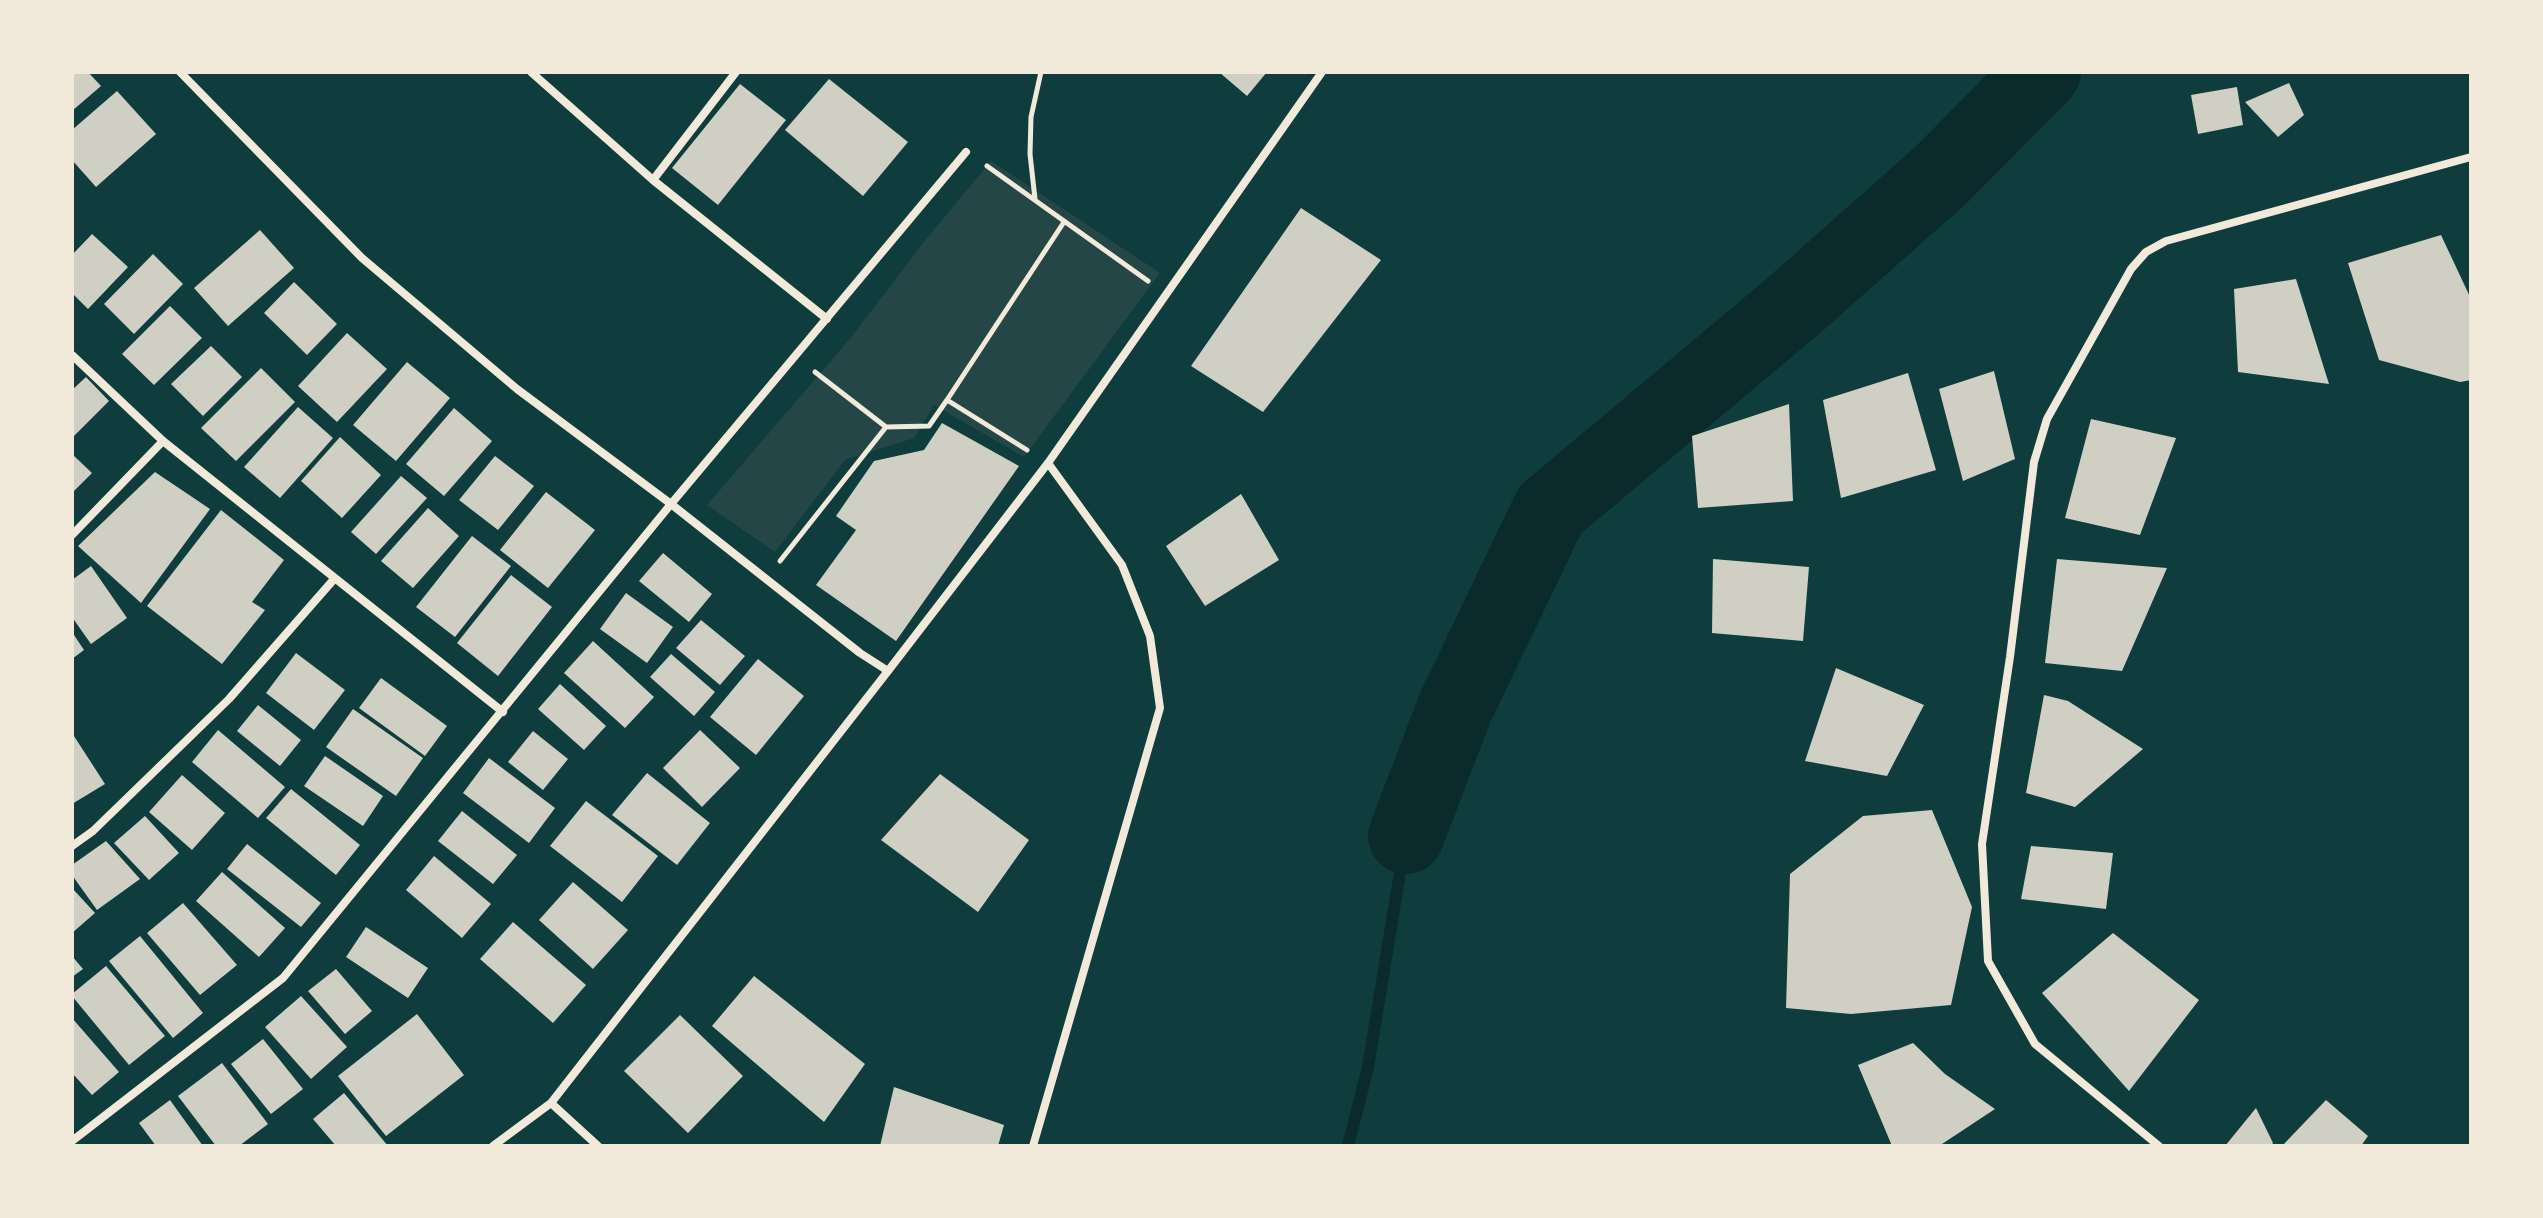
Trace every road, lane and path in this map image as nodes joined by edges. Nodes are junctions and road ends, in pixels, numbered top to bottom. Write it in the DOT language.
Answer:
graph roads {
  1 [pos="180,72"];
  2 [pos="531,72"];
  3 [pos="736,72"];
  4 [pos="1041,72"];
  5 [pos="1322,72"];
  6 [pos="966,152"];
  7 [pos="2471,157"];
  8 [pos="653,180"];
  9 [pos="1035,200"];
  10 [pos="1064,222"];
  11 [pos="1165,293"];
  12 [pos="827,319"];
  13 [pos="72,355"];
  14 [pos="795,357"];
  15 [pos="947,400"];
  16 [pos="886,427"];
  17 [pos="163,441"];
  18 [pos="1048,463"];
  19 [pos="671,504"];
  20 [pos="72,535"];
  21 [pos="335,578"];
  22 [pos="766,578"];
  23 [pos="888,671"];
  24 [pos="503,712"];
  25 [pos="72,846"];
  26 [pos="551,1103"];
  27 [pos="72,1141"];
  28 [pos="493,1146"];
  29 [pos="598,1146"];
  30 [pos="1033,1146"];
  31 [pos="2159,1146"];
  1 -- 19 [label="street"];
  2 -- 8 [label="street"];
  3 -- 8 [label="street"];
  4 -- 9 [label="path"];
  5 -- 11 [label="street"];
  6 -- 9 [label="path"];
  6 -- 12 [label="street"];
  7 -- 31 [label="street"];
  8 -- 12 [label="street"];
  9 -- 10 [label="path"];
  10 -- 11 [label="path"];
  10 -- 15 [label="path"];
  11 -- 18 [label="street"];
  12 -- 14 [label="street"];
  13 -- 17 [label="street"];
  14 -- 16 [label="path"];
  14 -- 19 [label="street"];
  15 -- 16 [label="path"];
  15 -- 18 [label="path"];
  16 -- 22 [label="path"];
  17 -- 20 [label="street"];
  17 -- 21 [label="street"];
  18 -- 23 [label="street"];
  18 -- 30 [label="street"];
  19 -- 22 [label="street"];
  19 -- 24 [label="street"];
  21 -- 24 [label="street"];
  21 -- 25 [label="street"];
  22 -- 23 [label="street"];
  23 -- 26 [label="street"];
  24 -- 27 [label="street"];
  26 -- 28 [label="street"];
  26 -- 29 [label="street"];
}
